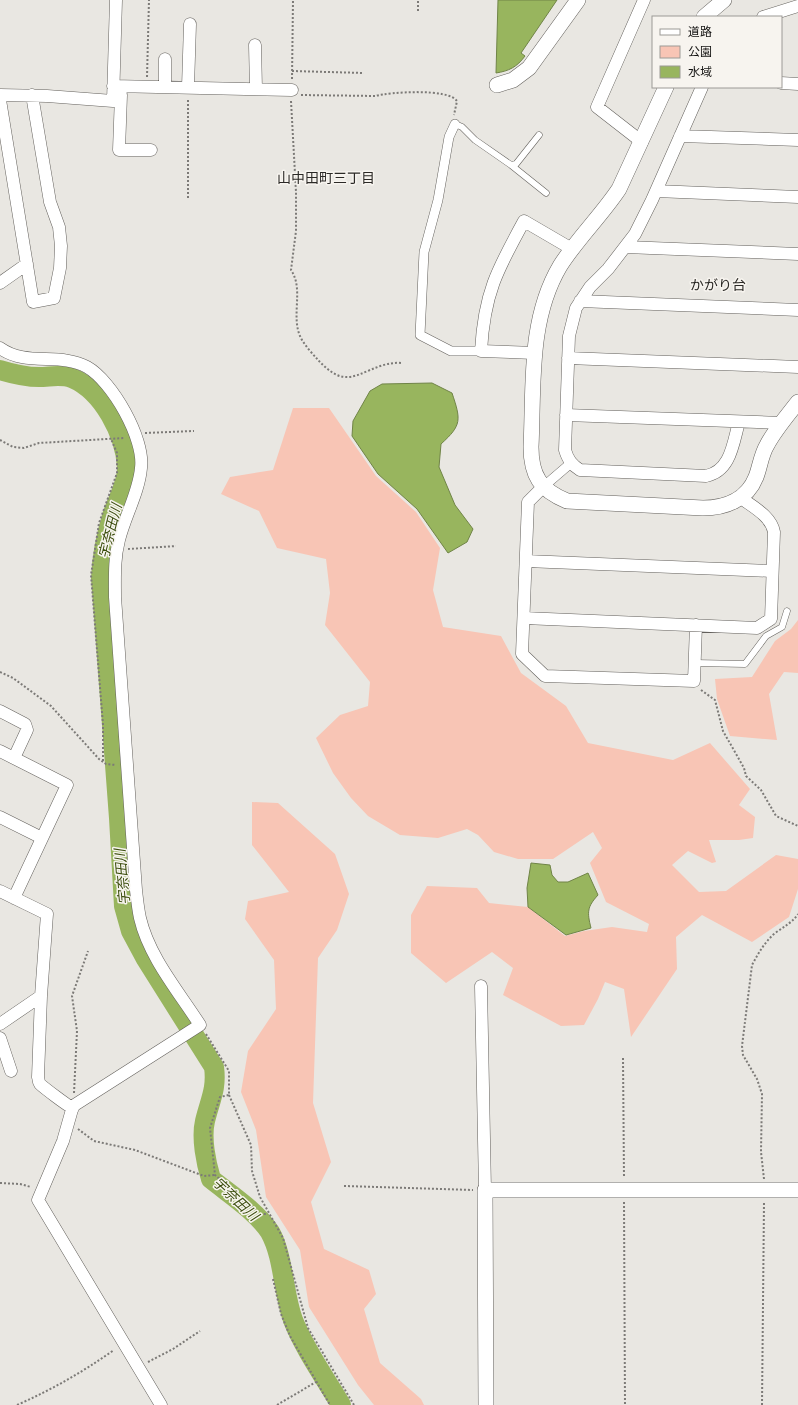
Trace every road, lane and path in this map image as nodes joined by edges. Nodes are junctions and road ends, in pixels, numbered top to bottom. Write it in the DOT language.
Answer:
graph roads {
  1 [pos="116,0"];
  2 [pos="149,0"];
  3 [pos="293,0"];
  4 [pos="418,0"];
  5 [pos="578,0"];
  6 [pos="644,0"];
  7 [pos="724,0"];
  8 [pos="798,6"];
  9 [pos="418,11"];
  10 [pos="705,16"];
  11 [pos="766,16"];
  12 [pos="190,24"];
  13 [pos="255,45"];
  14 [pos="165,59"];
  15 [pos="292,71"];
  16 [pos="364,73"];
  17 [pos="782,83"];
  18 [pos="798,84"];
  19 [pos="497,85"];
  20 [pos="147,86"];
  21 [pos="165,86"];
  22 [pos="188,87"];
  23 [pos="666,88"];
  24 [pos="702,88"];
  25 [pos="256,89"];
  26 [pos="113,90"];
  27 [pos="294,94"];
  28 [pos="0,95"];
  29 [pos="32,95"];
  30 [pos="0,100"];
  31 [pos="455,124"];
  32 [pos="539,135"];
  33 [pos="680,136"];
  34 [pos="798,140"];
  35 [pos="642,142"];
  36 [pos="151,150"];
  37 [pos="511,165"];
  38 [pos="656,191"];
  39 [pos="546,193"];
  40 [pos="798,197"];
  41 [pos="188,198"];
  42 [pos="626,247"];
  43 [pos="572,249"];
  44 [pos="798,254"];
  45 [pos="27,264"];
  46 [pos="0,283"];
  47 [pos="580,301"];
  48 [pos="798,310"];
  49 [pos="0,348"];
  50 [pos="481,351"];
  51 [pos="535,353"];
  52 [pos="568,358"];
  53 [pos="402,363"];
  54 [pos="798,367"];
  55 [pos="798,402"];
  56 [pos="566,415"];
  57 [pos="739,422"];
  58 [pos="781,423"];
  59 [pos="194,431"];
  60 [pos="134,434"];
  61 [pos="0,440"];
  62 [pos="571,463"];
  63 [pos="544,487"];
  64 [pos="741,498"];
  65 [pos="176,546"];
  66 [pos="117,549"];
  67 [pos="526,561"];
  68 [pos="772,571"];
  69 [pos="787,611"];
  70 [pos="524,618"];
  71 [pos="696,625"];
  72 [pos="695,663"];
  73 [pos="0,672"];
  74 [pos="694,681"];
  75 [pos="0,711"];
  76 [pos="0,751"];
  77 [pos="14,758"];
  78 [pos="103,761"];
  79 [pos="109,765"];
  80 [pos="0,817"];
  81 [pos="798,826"];
  82 [pos="42,838"];
  83 [pos="0,891"];
  84 [pos="14,898"];
  85 [pos="798,914"];
  86 [pos="88,952"];
  87 [pos="481,986"];
  88 [pos="41,996"];
  89 [pos="0,1024"];
  90 [pos="199,1025"];
  91 [pos="0,1038"];
  92 [pos="623,1058"];
  93 [pos="11,1071"];
  94 [pos="229,1095"];
  95 [pos="75,1105"];
  96 [pos="69,1121"];
  97 [pos="215,1174"];
  98 [pos="0,1183"];
  99 [pos="344,1186"];
  100 [pos="485,1190"];
  101 [pos="624,1190"];
  102 [pos="764,1190"];
  103 [pos="798,1190"];
  104 [pos="41,1191"];
  105 [pos="269,1214"];
  106 [pos="273,1279"];
  107 [pos="200,1331"];
  108 [pos="124,1343"];
  109 [pos="138,1367"];
  110 [pos="316,1382"];
  111 [pos="16,1405"];
  112 [pos="161,1405"];
  113 [pos="277,1405"];
  114 [pos="330,1405"];
  115 [pos="354,1405"];
  116 [pos="486,1405"];
  117 [pos="624,1405"];
  118 [pos="762,1405"];
  1 -- 26 [label="street"];
  2 -- 20 [label="path"];
  3 -- 15 [label="path"];
  4 -- 9 [label="path"];
  5 -- 19 [label="street"];
  6 -- 35 [label="street"];
  7 -- 10 [label="street"];
  8 -- 11 [label="street"];
  12 -- 22 [label="street"];
  13 -- 25 [label="street"];
  14 -- 21 [label="street"];
  15 -- 16 [label="path"];
  15 -- 27 [label="path"];
  17 -- 18 [label="street"];
  20 -- 21 [label="street"];
  20 -- 26 [label="street"];
  21 -- 22 [label="street"];
  22 -- 25 [label="street"];
  22 -- 41 [label="path"];
  23 -- 35 [label="street"];
  24 -- 33 [label="street"];
  25 -- 27 [label="street"];
  26 -- 29 [label="street"];
  26 -- 36 [label="street"];
  27 -- 31 [label="path"];
  27 -- 53 [label="path"];
  28 -- 29 [label="street"];
  29 -- 45 [label="street"];
  30 -- 45 [label="street"];
  31 -- 37 [label="lane"];
  31 -- 50 [label="street"];
  32 -- 37 [label="lane"];
  33 -- 34 [label="street"];
  33 -- 38 [label="street"];
  35 -- 43 [label="street"];
  37 -- 39 [label="lane"];
  38 -- 40 [label="street"];
  38 -- 42 [label="street"];
  42 -- 44 [label="street"];
  42 -- 47 [label="street"];
  43 -- 50 [label="street"];
  43 -- 51 [label="street"];
  45 -- 46 [label="street"];
  47 -- 48 [label="street"];
  47 -- 52 [label="street"];
  49 -- 60 [label="street"];
  50 -- 51 [label="street"];
  51 -- 63 [label="street"];
  52 -- 54 [label="street"];
  52 -- 56 [label="street"];
  55 -- 58 [label="street"];
  56 -- 57 [label="street"];
  56 -- 62 [label="street"];
  57 -- 58 [label="street"];
  57 -- 62 [label="street"];
  58 -- 64 [label="street"];
  59 -- 60 [label="path"];
  60 -- 66 [label="street"];
  61 -- 78 [label="path"];
  62 -- 63 [label="street"];
  63 -- 64 [label="street"];
  63 -- 67 [label="street"];
  64 -- 68 [label="street"];
  65 -- 66 [label="path"];
  66 -- 90 [label="street"];
  67 -- 68 [label="street"];
  67 -- 70 [label="street"];
  68 -- 71 [label="street"];
  69 -- 72 [label="lane"];
  70 -- 71 [label="street"];
  70 -- 74 [label="street"];
  71 -- 72 [label="street"];
  72 -- 74 [label="street"];
  73 -- 78 [label="path"];
  74 -- 81 [label="path"];
  75 -- 77 [label="street"];
  76 -- 77 [label="street"];
  77 -- 82 [label="street"];
  78 -- 79 [label="path"];
  80 -- 82 [label="street"];
  82 -- 84 [label="street"];
  83 -- 84 [label="street"];
  84 -- 88 [label="street"];
  85 -- 102 [label="path"];
  86 -- 95 [label="path"];
  87 -- 100 [label="street"];
  88 -- 89 [label="street"];
  88 -- 95 [label="street"];
  90 -- 94 [label="path"];
  90 -- 95 [label="street"];
  91 -- 93 [label="street"];
  92 -- 101 [label="path"];
  94 -- 97 [label="path"];
  94 -- 105 [label="path"];
  95 -- 96 [label="street"];
  96 -- 97 [label="path"];
  96 -- 104 [label="street"];
  97 -- 105 [label="path"];
  98 -- 104 [label="path"];
  99 -- 100 [label="path"];
  100 -- 101 [label="street"];
  100 -- 116 [label="street"];
  101 -- 102 [label="street"];
  101 -- 117 [label="path"];
  102 -- 103 [label="street"];
  102 -- 118 [label="path"];
  104 -- 108 [label="street"];
  105 -- 115 [label="path"];
  106 -- 110 [label="path"];
  107 -- 109 [label="path"];
  108 -- 109 [label="street"];
  108 -- 111 [label="path"];
  109 -- 112 [label="street"];
  110 -- 113 [label="path"];
  110 -- 114 [label="path"];
}
